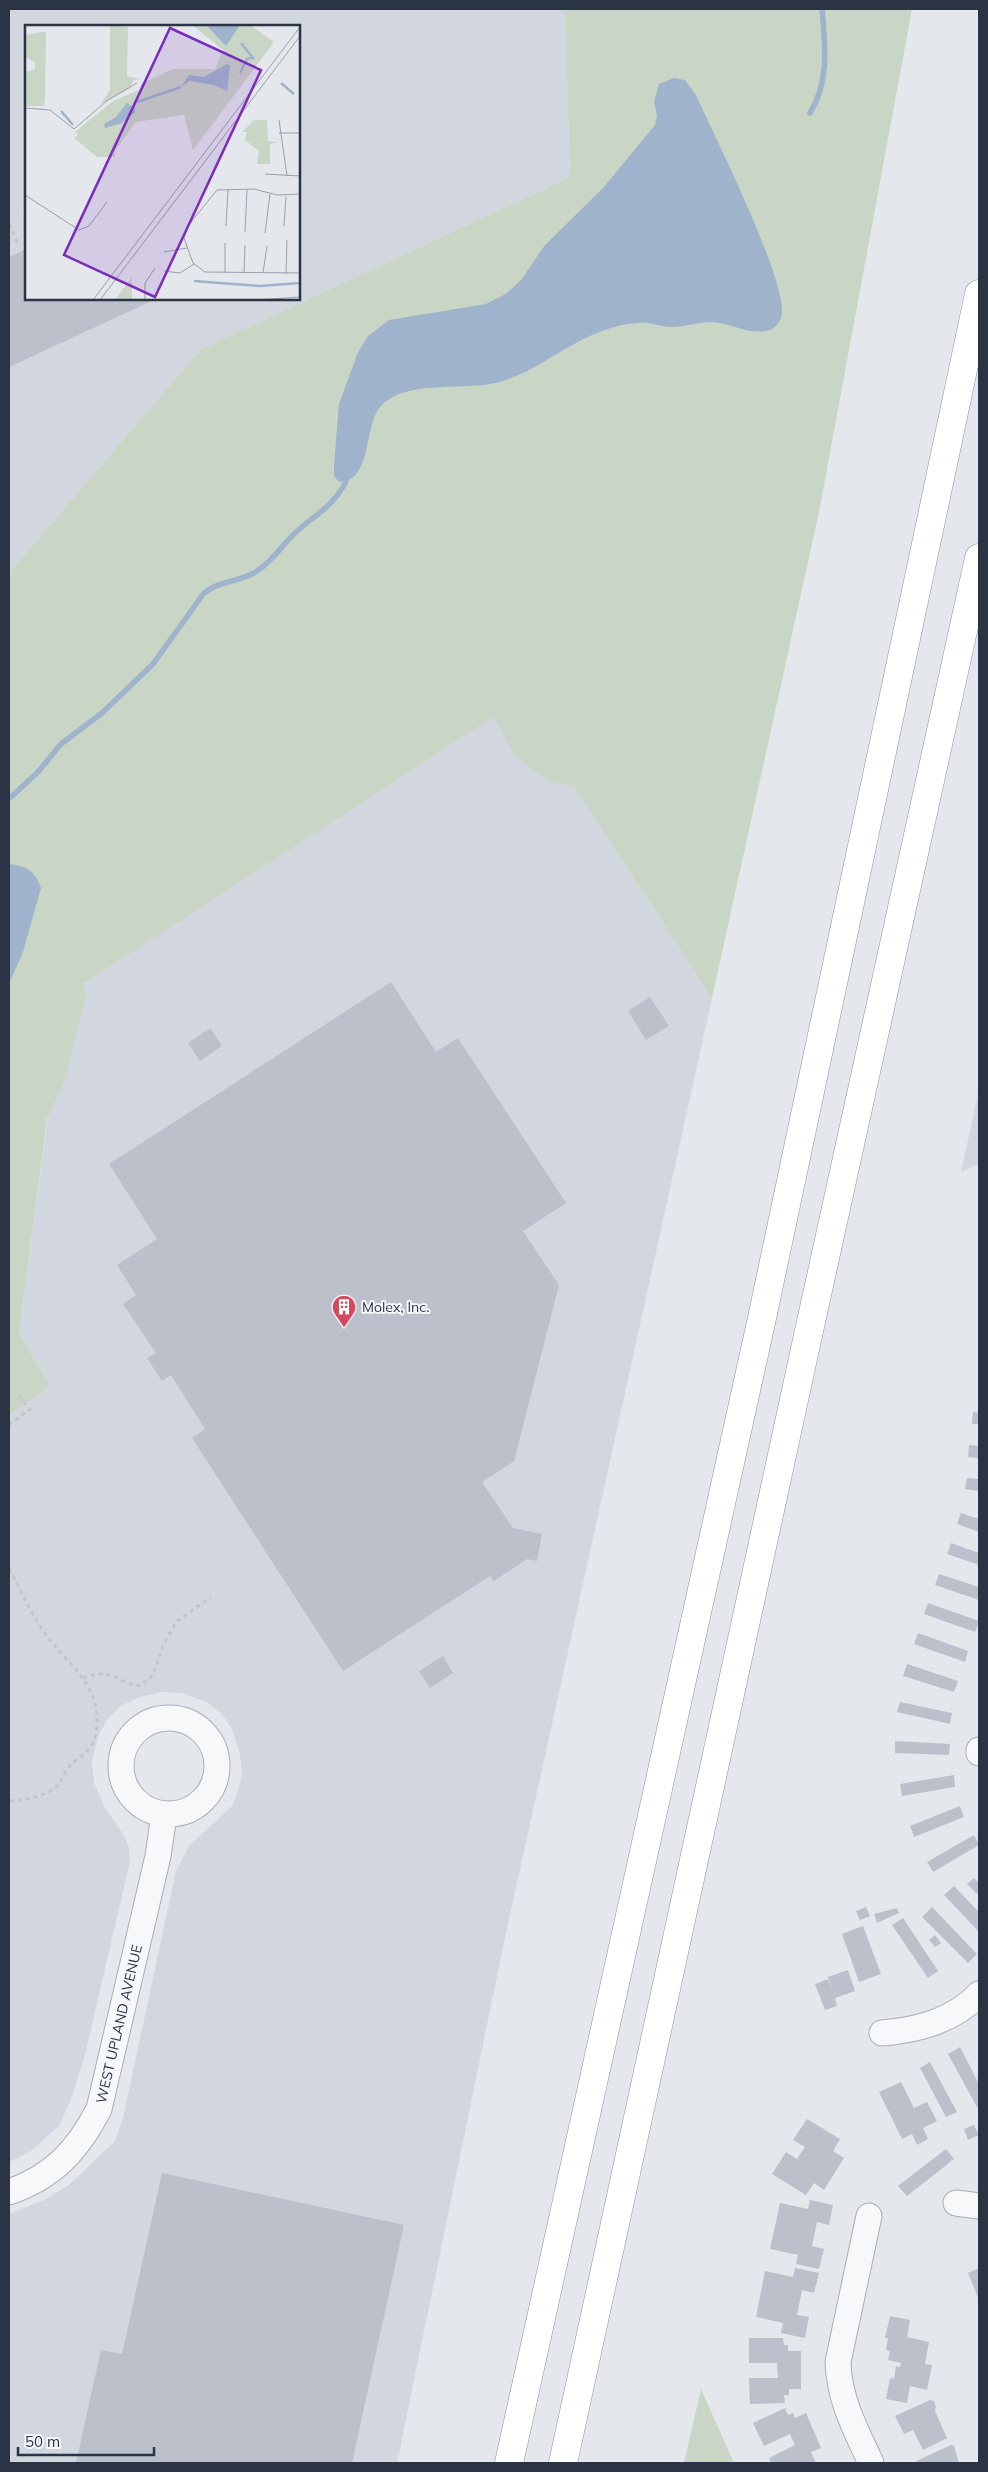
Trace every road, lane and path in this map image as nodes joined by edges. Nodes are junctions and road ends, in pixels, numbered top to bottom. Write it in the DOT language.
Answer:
graph roads {
  1 [pos="9,224"];
  2 [pos="18,244"];
  3 [pos="979,294"];
  4 [pos="979,558"];
  5 [pos="18,1395"];
  6 [pos="9,1424"];
  7 [pos="9,1569"];
  8 [pos="212,1597"];
  9 [pos="83,1678"];
  10 [pos="9,1801"];
  11 [pos="164,1815"];
  12 [pos="979,1994"];
  13 [pos="882,2033"];
  14 [pos="9,2192"];
  15 [pos="869,2216"];
  16 [pos="509,2463"];
  17 [pos="563,2463"];
  18 [pos="871,2463"];
  1 -- 2 [label="path"];
  3 -- 16 [label="highway"];
  4 -- 17 [label="highway"];
  5 -- 6 [label="path"];
  7 -- 9 [label="path"];
  8 -- 9 [label="path"];
  9 -- 10 [label="path"];
  11 -- 14 [label="street, WEST UPLAND AVENUE"];
  12 -- 13 [label="street"];
  15 -- 18 [label="street"];
}
